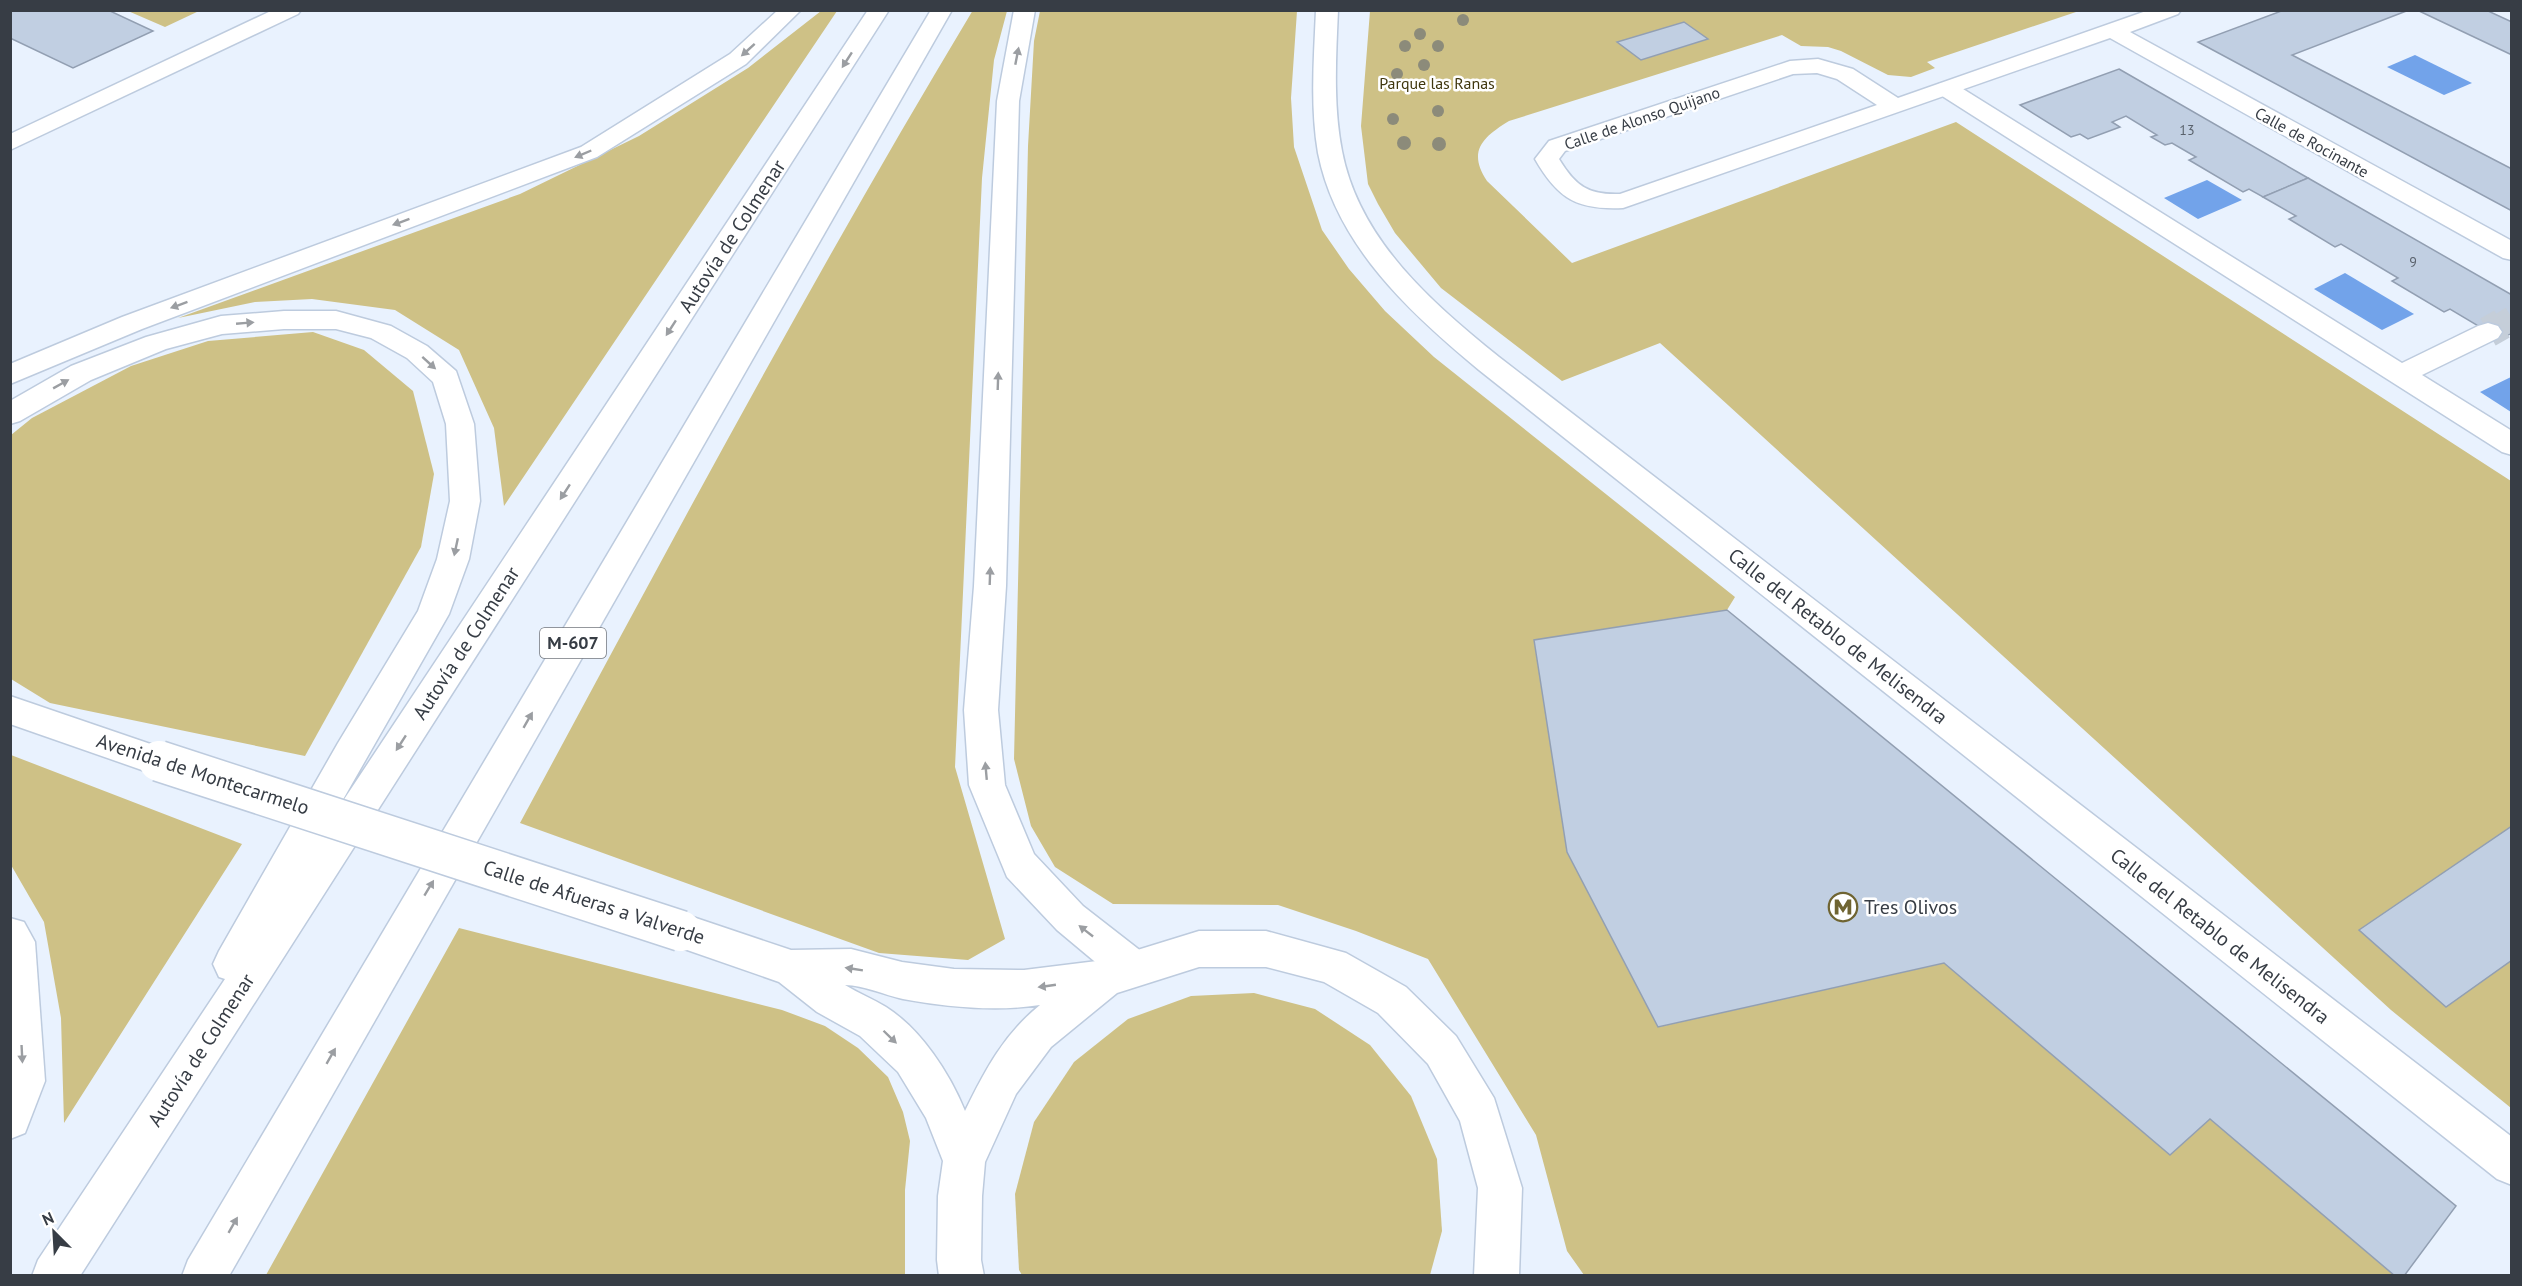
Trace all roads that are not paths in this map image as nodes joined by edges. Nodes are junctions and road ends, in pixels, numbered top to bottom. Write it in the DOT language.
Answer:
graph roads {
  1 [pos="291,10"];
  2 [pos="791,10"];
  3 [pos="879,10"];
  4 [pos="942,10"];
  5 [pos="1025,10"];
  6 [pos="1327,10"];
  7 [pos="2171,10"];
  8 [pos="2113,31"];
  9 [pos="1947,89"];
  10 [pos="1895,106"];
  11 [pos="10,143"];
  12 [pos="2511,252"];
  13 [pos="2488,332"];
  14 [pos="10,375"];
  15 [pos="2400,375"];
  16 [pos="10,414"];
  17 [pos="2511,445"];
  18 [pos="10,710"];
  19 [pos="397,837"];
  20 [pos="10,934"];
  21 [pos="791,968"];
  22 [pos="1118,973"];
  23 [pos="10,1118"];
  24 [pos="964,1161"];
  25 [pos="2511,1164"];
  26 [pos="102,1202"];
  27 [pos="1500,1273"];
  28 [pos="54,1275"];
  29 [pos="204,1275"];
  30 [pos="962,1275"];
  1 -- 11 [label="main road"];
  2 -- 14 [label="main road, one-way"];
  3 -- 26 [label="main road, Autovía de Colmenar, one-way"];
  29 -- 4 [label="main road, M-607, one-way"];
  22 -- 5 [label="main road, one-way"];
  6 -- 25 [label="main road, Calle del Retablo de Melisendra"];
  7 -- 8 [label="main road, Calle de Alonso Quijano"];
  8 -- 9 [label="main road, Calle de Alonso Quijano"];
  8 -- 12 [label="main road, Calle de Rocinante"];
  9 -- 10 [label="main road, Calle de Alonso Quijano"];
  9 -- 15 [label="main road"];
  10 -- 10 [label="main road, Calle de Alonso Quijano"];
  13 -- 15 [label="main road"];
  15 -- 17 [label="main road"];
  16 -- 26 [label="main road, one-way"];
  18 -- 19 [label="main road, Avenida de Montecarmelo, bridge"];
  19 -- 21 [label="main road, Calle de Afueras a Valverde, bridge"];
  20 -- 23 [label="main road, one-way"];
  22 -- 21 [label="main road, Calle de Afueras a Valverde, one-way"];
  21 -- 24 [label="main road, Calle de Afueras a Valverde, one-way"];
  22 -- 24 [label="main road"];
  22 -- 27 [label="main road, Calle de Afueras a Valverde"];
  24 -- 30 [label="main road"];
  26 -- 28 [label="main road, Autovía de Colmenar"];
}
